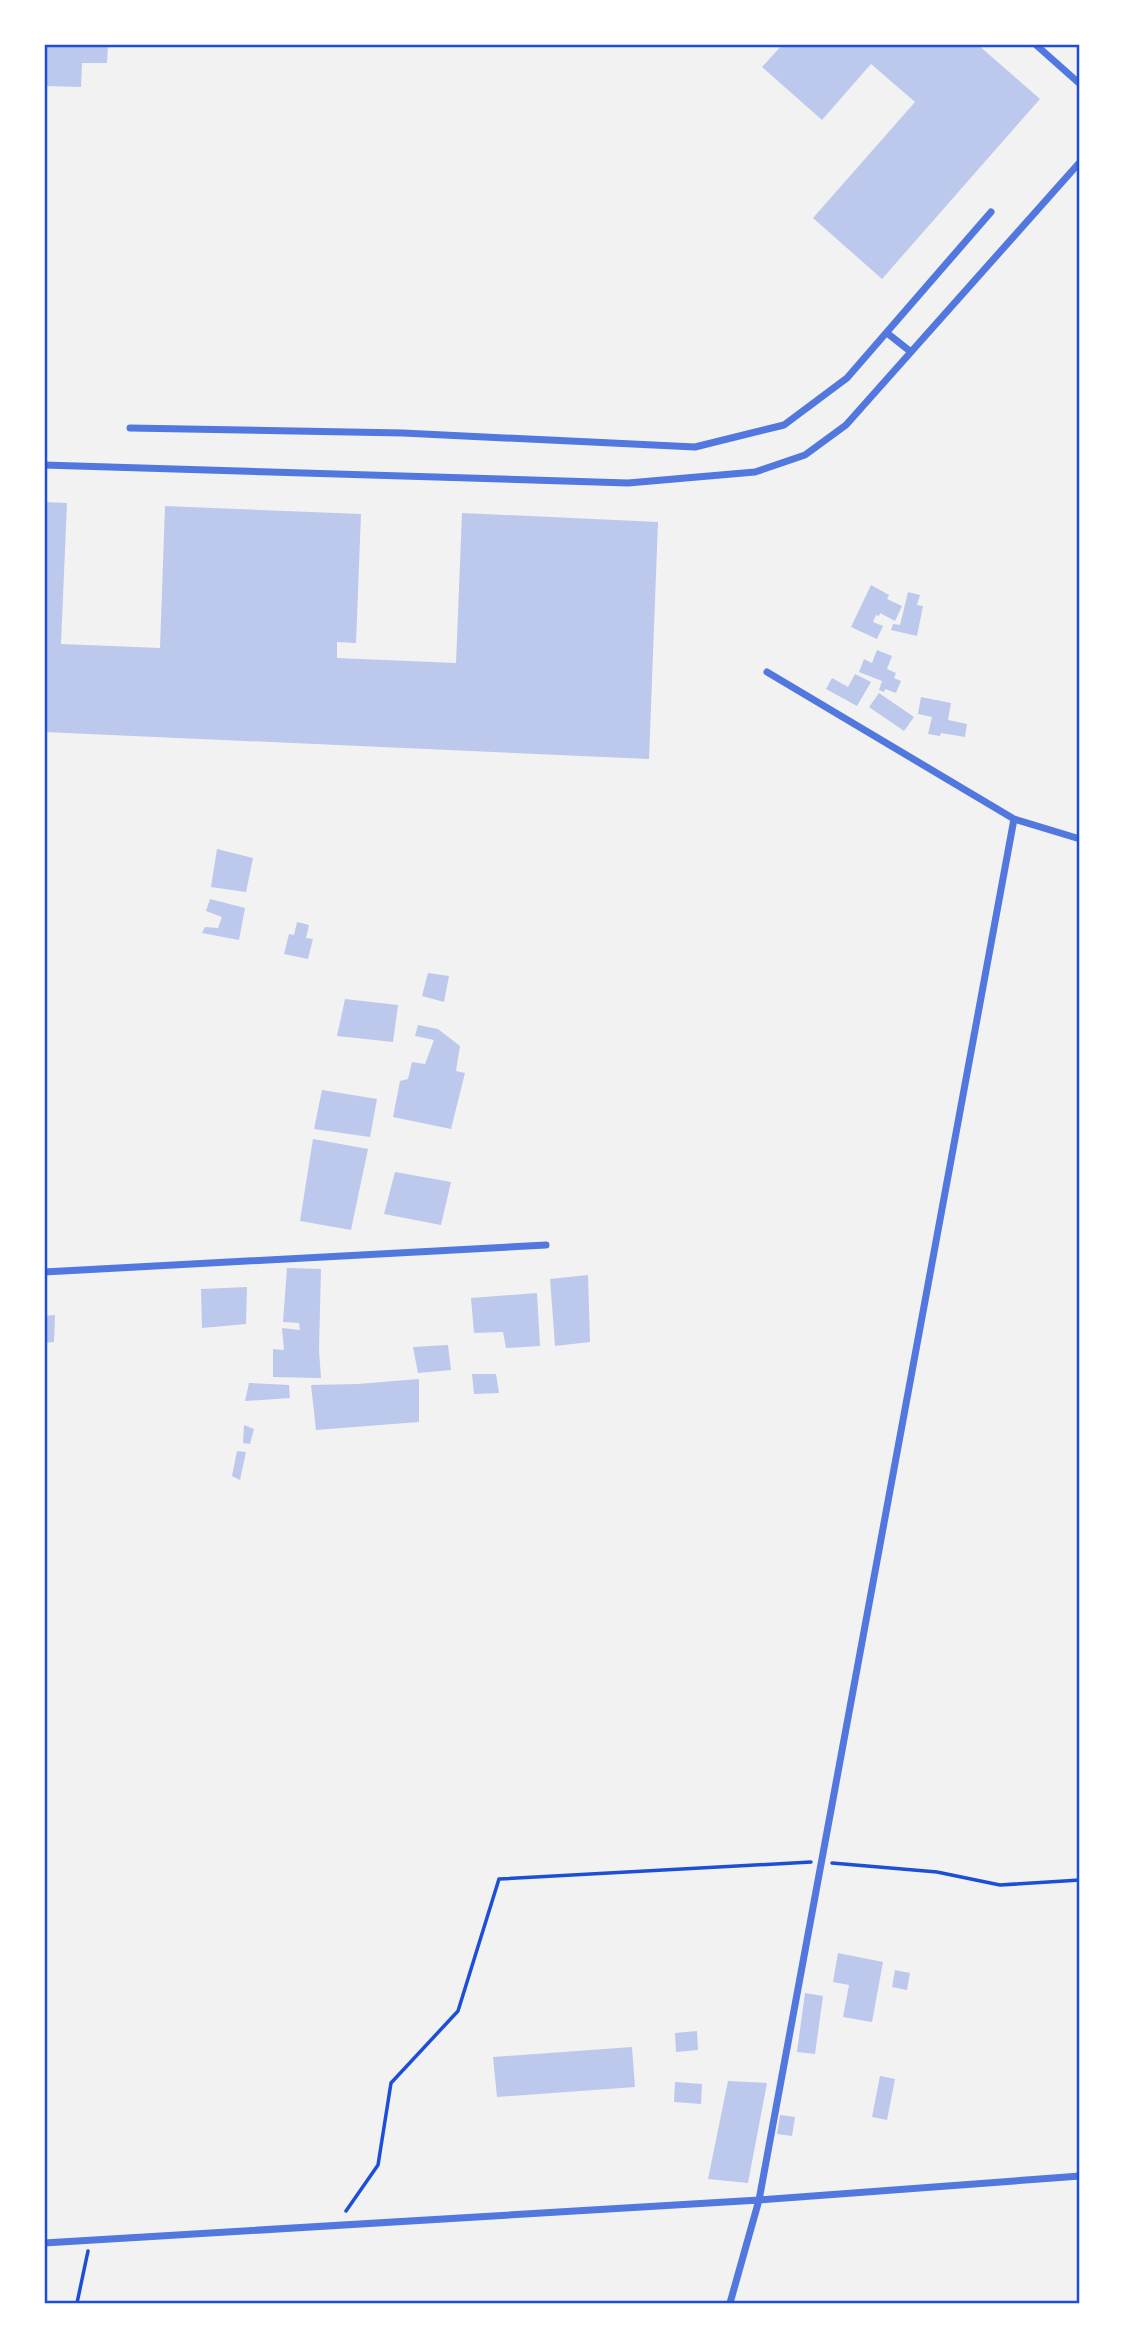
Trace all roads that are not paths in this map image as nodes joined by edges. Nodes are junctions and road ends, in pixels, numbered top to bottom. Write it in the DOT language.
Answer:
graph roads {
  1 [pos="1035,44"];
  2 [pos="1080,84"];
  3 [pos="1080,162"];
  4 [pos="991,212"];
  5 [pos="887,333"];
  6 [pos="911,352"];
  7 [pos="130,428"];
  8 [pos="44,465"];
  9 [pos="767,672"];
  10 [pos="1014,819"];
  11 [pos="1080,839"];
  12 [pos="546,1245"];
  13 [pos="44,1272"];
  14 [pos="1080,2176"];
  15 [pos="759,2200"];
  16 [pos="44,2243"];
  17 [pos="730,2303"];
  1 -- 2 [label="street"];
  3 -- 6 [label="street"];
  4 -- 5 [label="street"];
  5 -- 6 [label="street"];
  5 -- 7 [label="street"];
  6 -- 8 [label="street"];
  9 -- 10 [label="street"];
  10 -- 11 [label="street"];
  10 -- 15 [label="street"];
  12 -- 13 [label="street"];
  14 -- 15 [label="street"];
  15 -- 16 [label="street"];
  15 -- 17 [label="street"];
}
